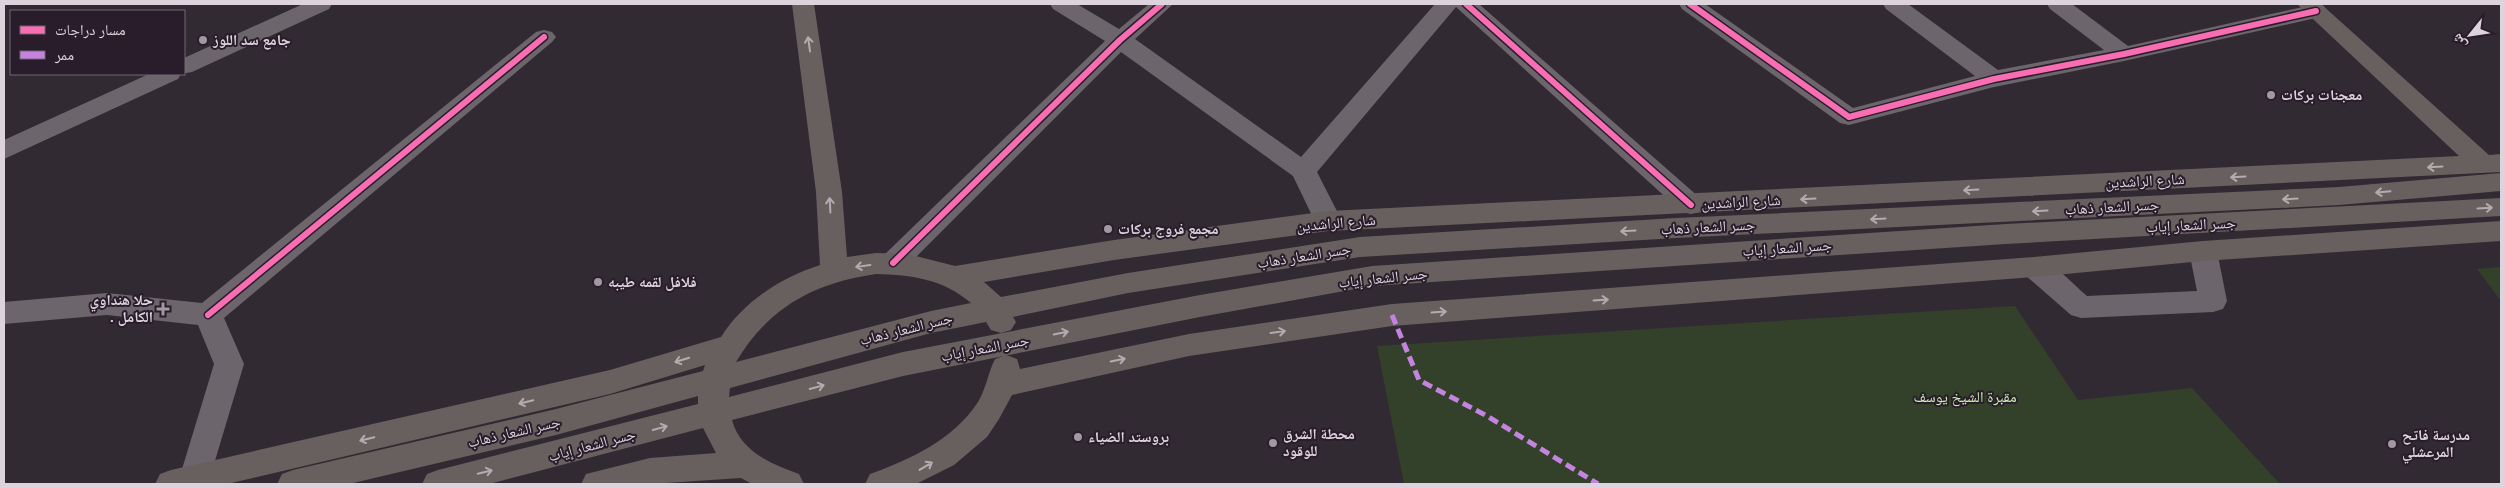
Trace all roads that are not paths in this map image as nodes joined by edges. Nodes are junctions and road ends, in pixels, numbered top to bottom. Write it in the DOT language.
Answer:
graph roads {
  1 [pos="321,4"];
  2 [pos="803,4"];
  3 [pos="1061,4"];
  4 [pos="1162,4"];
  5 [pos="1447,4"];
  6 [pos="1466,4"];
  7 [pos="1690,4"];
  8 [pos="1894,4"];
  9 [pos="2058,4"];
  10 [pos="2312,7"];
  11 [pos="544,37"];
  12 [pos="1120,40"];
  13 [pos="2124,54"];
  14 [pos="185,67"];
  15 [pos="167,75"];
  16 [pos="1994,79"];
  17 [pos="4,150"];
  18 [pos="2495,170"];
  19 [pos="1303,171"];
  20 [pos="1691,205"];
  21 [pos="2344,206"];
  22 [pos="2501,207"];
  23 [pos="1328,222"];
  24 [pos="2501,231"];
  25 [pos="2203,251"];
  26 [pos="893,263"];
  27 [pos="2034,267"];
  28 [pos="834,271"];
  29 [pos="953,277"];
  30 [pos="4,313"];
  31 [pos="208,315"];
  32 [pos="729,346"];
  33 [pos="1002,385"];
  34 [pos="745,464"];
  35 [pos="183,482"];
  36 [pos="293,484"];
  37 [pos="438,484"];
  38 [pos="597,484"];
  39 [pos="788,484"];
  40 [pos="881,484"];
  1 -- 14 [label="street"];
  28 -- 2 [label="main road, one-way"];
  3 -- 12 [label="street"];
  4 -- 12 [label="street"];
  5 -- 19 [label="street"];
  6 -- 20 [label="street"];
  7 -- 16 [label="street"];
  8 -- 16 [label="street"];
  9 -- 13 [label="street"];
  10 -- 13 [label="street"];
  10 -- 18 [label="main road"];
  11 -- 31 [label="street"];
  12 -- 19 [label="street"];
  12 -- 26 [label="street"];
  13 -- 16 [label="street"];
  15 -- 17 [label="street"];
  18 -- 20 [label="main road, شارع الراشدين, one-way"];
  18 -- 21 [label="main road, one-way"];
  19 -- 23 [label="street"];
  20 -- 23 [label="main road, شارع الراشدين"];
  21 -- 22 [label="main road, one-way"];
  21 -- 36 [label="main road, جسر الشعار ذهاب, one-way"];
  37 -- 21 [label="main road, جسر الشعار إياب, one-way"];
  23 -- 29 [label="main road, شارع الراشدين"];
  24 -- 25 [label="main road"];
  25 -- 27 [label="main road"];
  25 -- 27 [label="street"];
  26 -- 28 [label="main road, one-way"];
  26 -- 29 [label="main road"];
  33 -- 27 [label="main road, one-way"];
  28 -- 32 [label="main road"];
  29 -- 33 [label="main road"];
  30 -- 31 [label="street"];
  31 -- 35 [label="street"];
  32 -- 34 [label="main road"];
  32 -- 35 [label="main road, one-way"];
  40 -- 33 [label="main road, one-way"];
  34 -- 38 [label="main road"];
  34 -- 39 [label="main road"];
}
